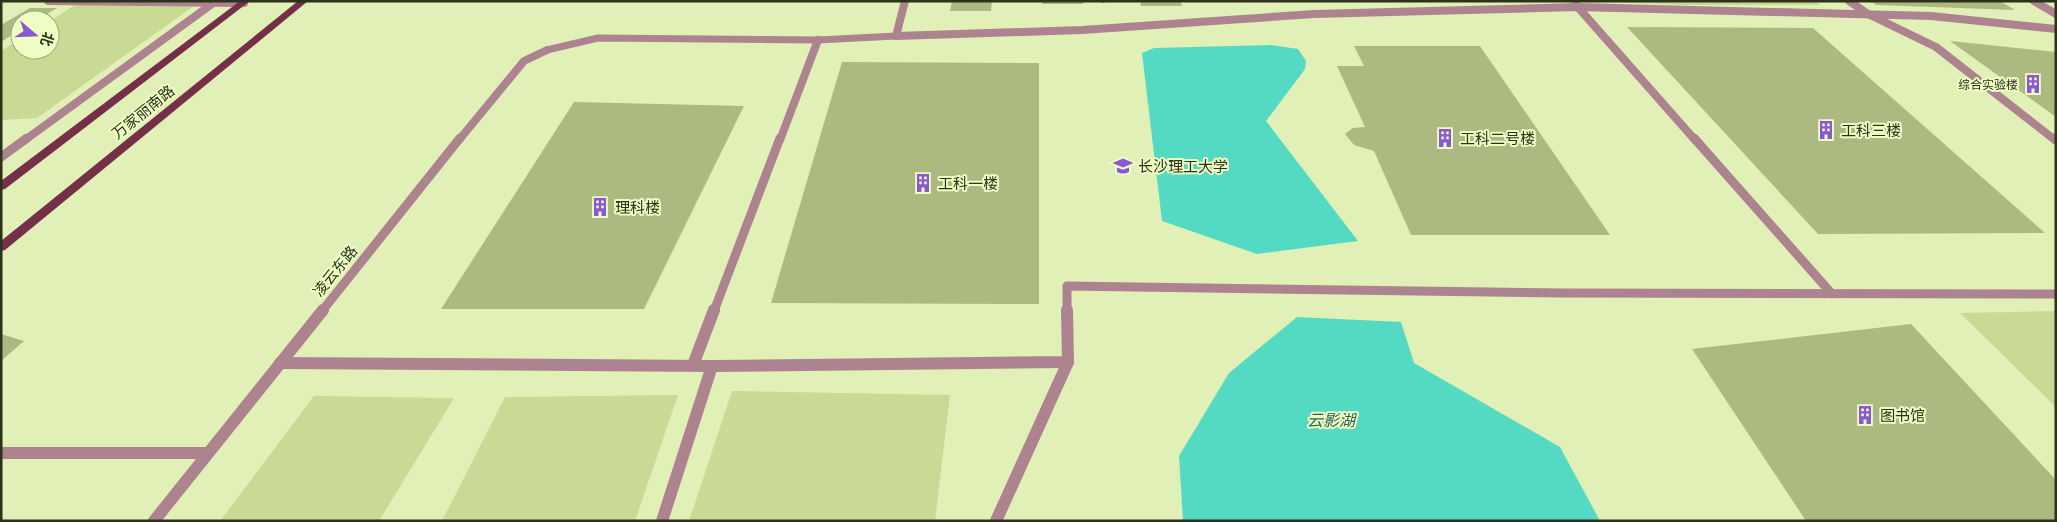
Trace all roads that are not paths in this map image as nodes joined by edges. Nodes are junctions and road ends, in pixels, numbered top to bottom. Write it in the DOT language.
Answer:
graph roads {
  1 [pos="48,1"];
  2 [pos="304,1"];
  3 [pos="905,1"];
  4 [pos="1849,1"];
  5 [pos="2034,1"];
  6 [pos="215,2"];
  7 [pos="245,2"];
  8 [pos="1575,4"];
  9 [pos="1868,14"];
  10 [pos="2056,14"];
  11 [pos="2056,29"];
  12 [pos="896,36"];
  13 [pos="818,40"];
  14 [pos="547,50"];
  15 [pos="2056,140"];
  16 [pos="1,157"];
  17 [pos="1,187"];
  18 [pos="1,247"];
  19 [pos="1832,294"];
  20 [pos="2056,294"];
  21 [pos="1068,362"];
  22 [pos="280,363"];
  23 [pos="693,365"];
  24 [pos="712,366"];
  25 [pos="1,453"];
  26 [pos="208,454"];
  27 [pos="154,521"];
  28 [pos="662,521"];
  29 [pos="996,521"];
  1 -- 6 [label="street"];
  2 -- 18 [label="main road, 万家丽南路"];
  3 -- 12 [label="street"];
  4 -- 9 [label="street"];
  5 -- 10 [label="street"];
  6 -- 7 [label="street"];
  6 -- 16 [label="street"];
  7 -- 17 [label="main road, 万家丽南路"];
  8 -- 9 [label="street"];
  8 -- 12 [label="street"];
  8 -- 19 [label="street"];
  9 -- 11 [label="street"];
  9 -- 15 [label="street"];
  12 -- 13 [label="lane"];
  13 -- 14 [label="lane"];
  13 -- 23 [label="street"];
  14 -- 22 [label="street, 凌云东路"];
  19 -- 20 [label="street"];
  19 -- 21 [label="street"];
  21 -- 24 [label="street"];
  21 -- 29 [label="street"];
  22 -- 23 [label="street"];
  22 -- 26 [label="street, 凌云东路"];
  23 -- 24 [label="street"];
  24 -- 28 [label="street"];
  25 -- 26 [label="street"];
  26 -- 27 [label="street, 凌云东路"];
}
